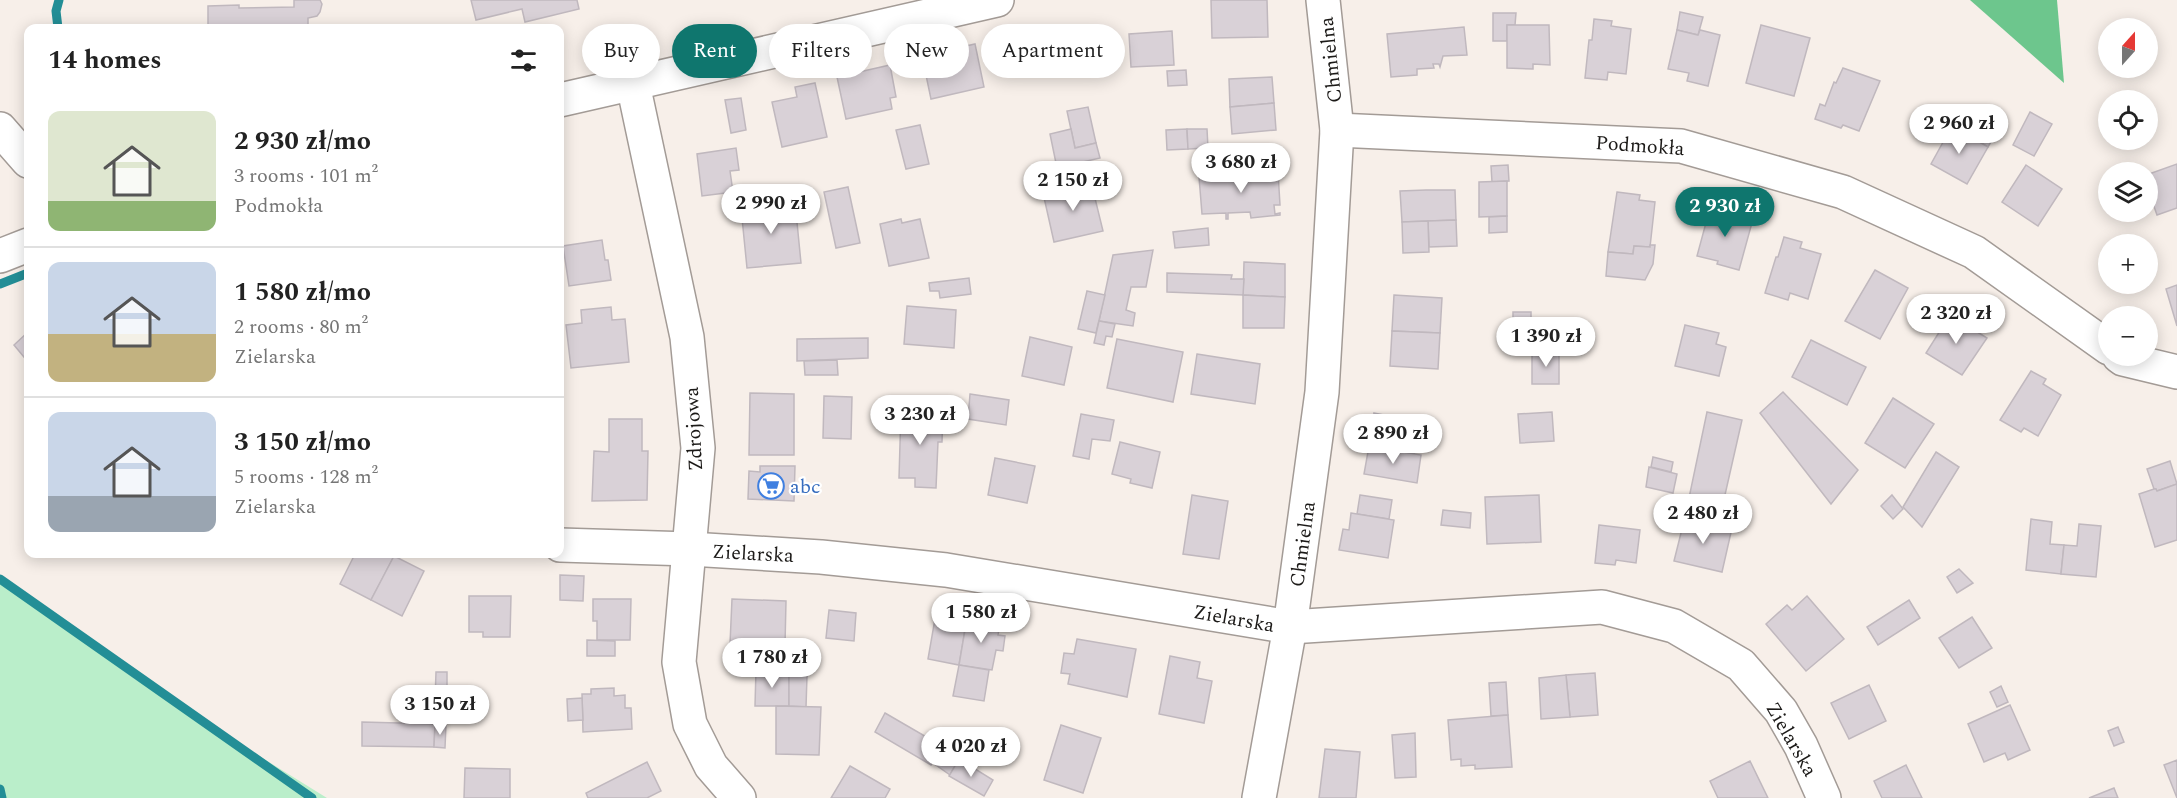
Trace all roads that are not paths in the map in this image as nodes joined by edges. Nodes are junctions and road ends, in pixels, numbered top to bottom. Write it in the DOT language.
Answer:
graph roads {
  1 [pos="997,0"];
  2 [pos="1323,0"];
  3 [pos="633,84"];
  4 [pos="564,99"];
  5 [pos="0,129"];
  6 [pos="1337,130"];
  7 [pos="24,156"];
  8 [pos="24,247"];
  9 [pos="0,256"];
  10 [pos="2098,340"];
  11 [pos="2153,366"];
  12 [pos="2177,372"];
  13 [pos="564,545"];
  14 [pos="690,549"];
  15 [pos="1290,627"];
  16 [pos="739,798"];
  17 [pos="1259,798"];
  18 [pos="1824,798"];
  1 -- 3 [label="street"];
  2 -- 6 [label="street, Chmielna"];
  3 -- 4 [label="street"];
  3 -- 14 [label="street, Zdrojowa"];
  5 -- 7 [label="street"];
  6 -- 10 [label="street, Podmokła"];
  6 -- 15 [label="street, Chmielna"];
  8 -- 9 [label="street"];
  11 -- 12 [label="street"];
  13 -- 14 [label="street, Zielarska"];
  14 -- 15 [label="street, Zielarska"];
  14 -- 16 [label="street, Zdrojowa"];
  15 -- 17 [label="street, Chmielna"];
  15 -- 18 [label="street, Zielarska"];
}
